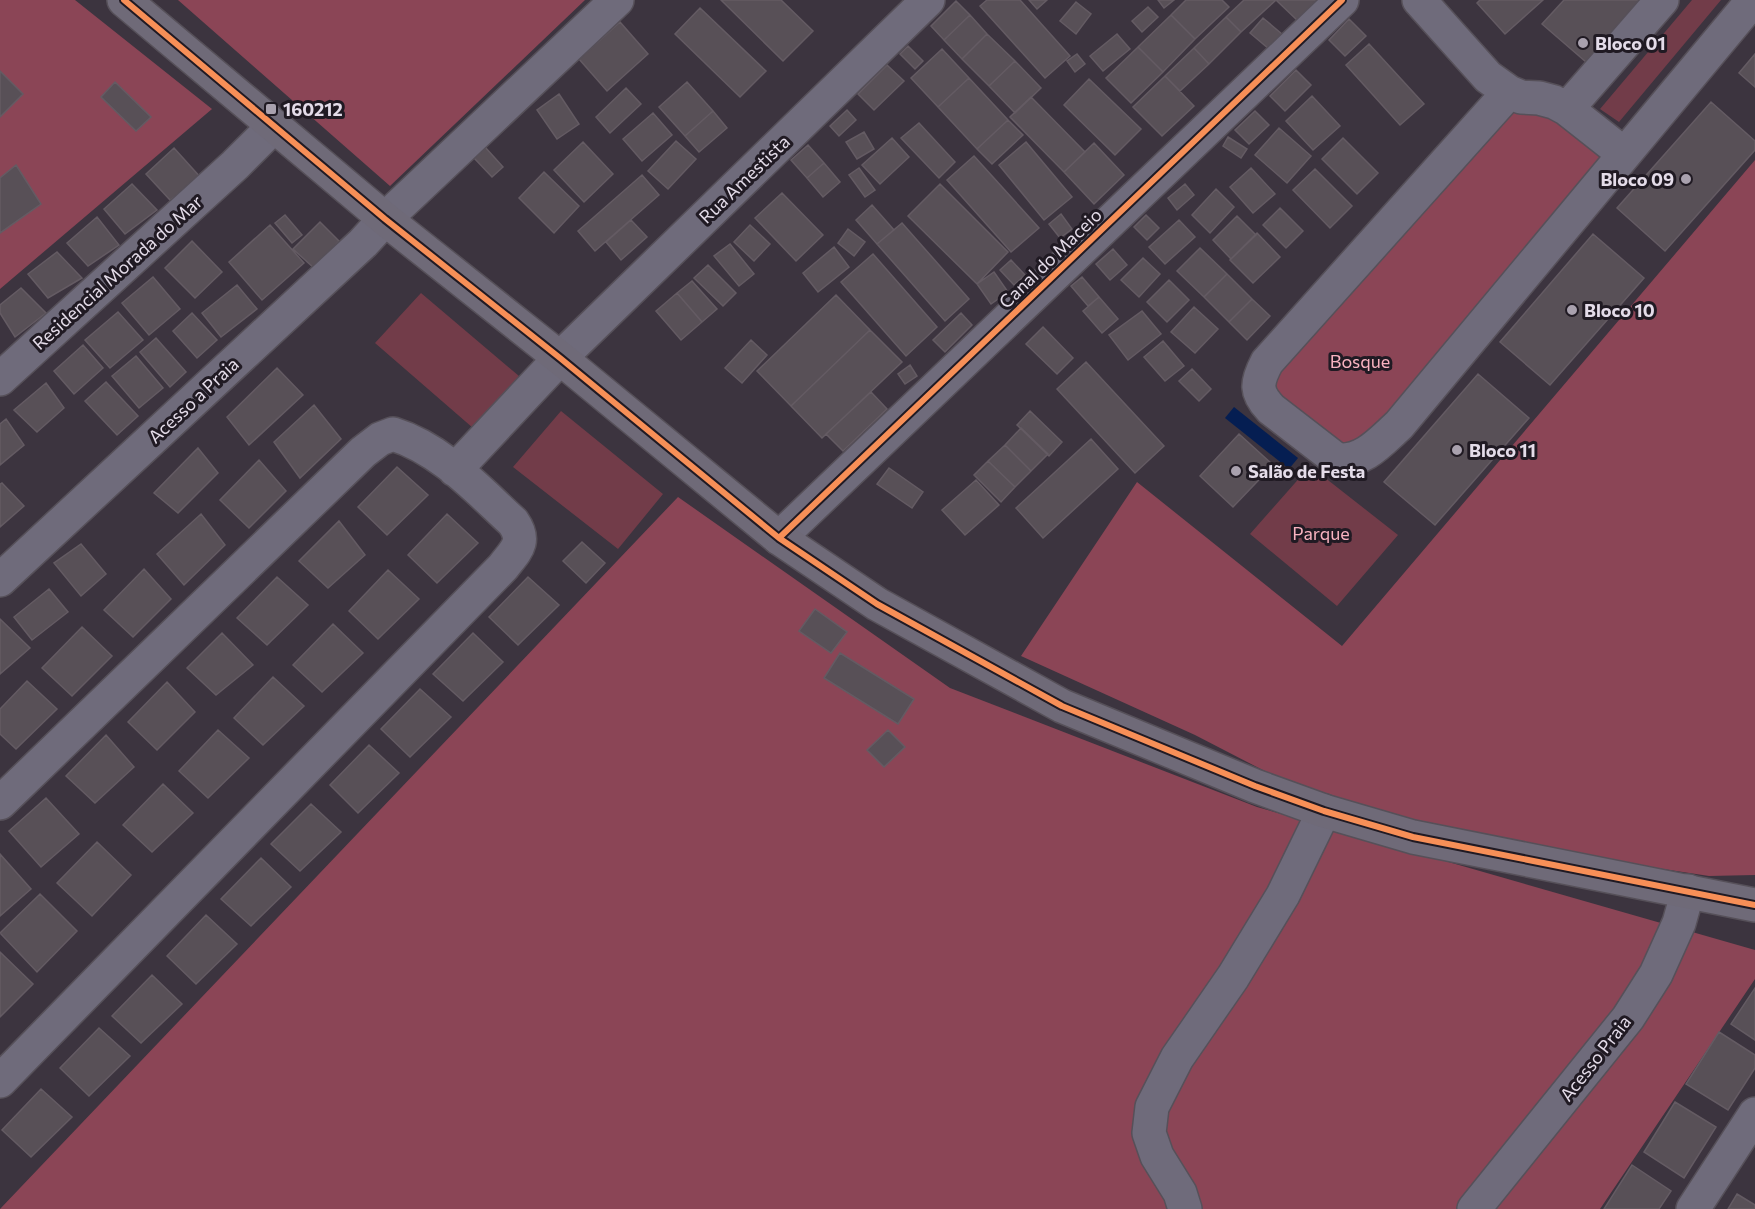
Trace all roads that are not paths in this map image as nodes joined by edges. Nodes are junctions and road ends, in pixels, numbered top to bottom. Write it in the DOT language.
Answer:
graph roads {
  1 [pos="124,0"];
  2 [pos="617,0"];
  3 [pos="928,0"];
  4 [pos="1342,0"];
  5 [pos="1419,0"];
  6 [pos="1662,0"];
  7 [pos="1753,0"];
  8 [pos="1498,85"];
  9 [pos="1567,109"];
  10 [pos="273,126"];
  11 [pos="1624,154"];
  12 [pos="385,219"];
  13 [pos="560,358"];
  14 [pos="0,379"];
  15 [pos="455,470"];
  16 [pos="779,538"];
  17 [pos="0,580"];
  18 [pos="0,803"];
  19 [pos="1324,811"];
  20 [pos="1688,891"];
  21 [pos="1755,905"];
  22 [pos="0,1082"];
  23 [pos="1755,1114"];
  24 [pos="1185,1209"];
  25 [pos="1474,1209"];
  26 [pos="1694,1209"];
  1 -- 10 [label="main road"];
  2 -- 12 [label="street, Acesso a Praia"];
  3 -- 13 [label="street, Rua Amestista"];
  4 -- 16 [label="street, Canal do Maceio"];
  5 -- 8 [label="street"];
  6 -- 9 [label="street"];
  7 -- 11 [label="street"];
  8 -- 9 [label="street"];
  8 -- 11 [label="street"];
  9 -- 11 [label="street"];
  10 -- 12 [label="main road"];
  10 -- 14 [label="street, Residencial Morada do Mar"];
  12 -- 13 [label="main road"];
  12 -- 17 [label="street, Acesso a Praia"];
  13 -- 15 [label="street, Rua Amestista"];
  13 -- 16 [label="main road"];
  15 -- 18 [label="street"];
  15 -- 22 [label="street"];
  16 -- 19 [label="main road"];
  19 -- 20 [label="main road"];
  19 -- 24 [label="street"];
  20 -- 21 [label="main road"];
  20 -- 25 [label="street, Acesso Praia"];
  23 -- 26 [label="street"];
}
